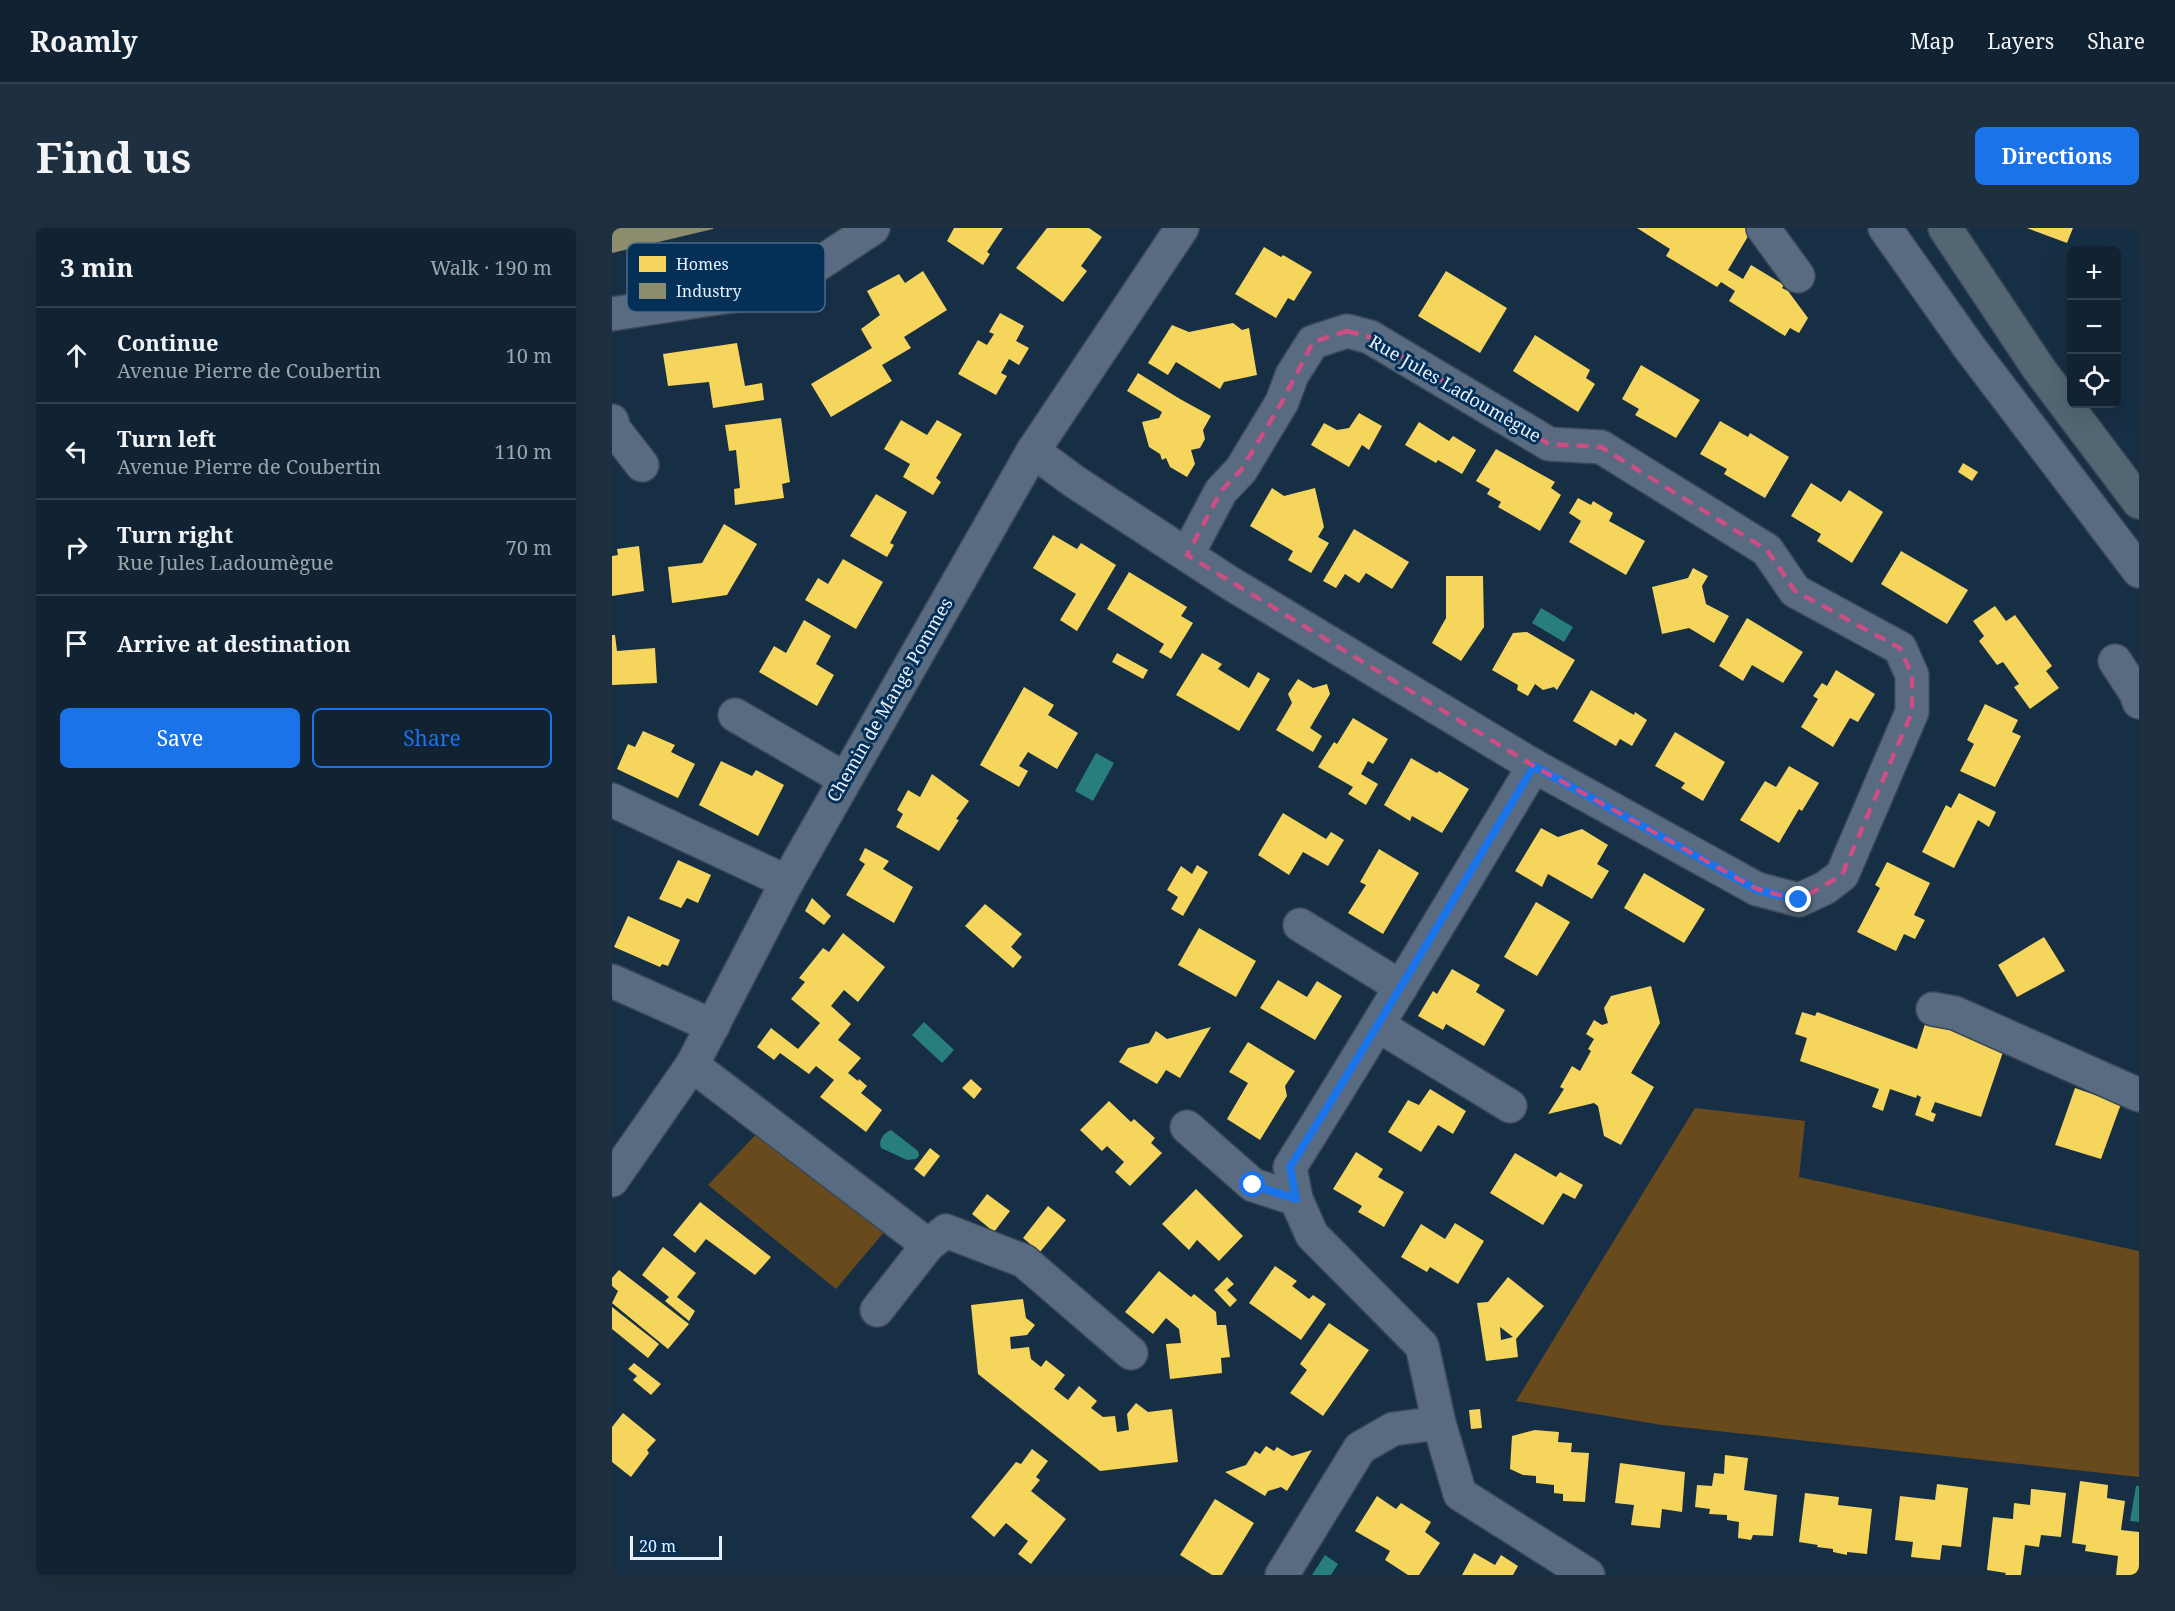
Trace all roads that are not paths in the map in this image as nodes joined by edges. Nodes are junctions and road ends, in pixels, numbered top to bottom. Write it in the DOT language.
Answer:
graph roads {
  1 [pos="873,228"];
  2 [pos="1182,228"];
  3 [pos="1763,228"];
  4 [pos="1885,228"];
  5 [pos="1944,228"];
  6 [pos="825,260"];
  7 [pos="1797,276"];
  8 [pos="627,312"];
  9 [pos="612,314"];
  10 [pos="612,421"];
  11 [pos="1033,451"];
  12 [pos="642,465"];
  13 [pos="2139,502"];
  14 [pos="1187,555"];
  15 [pos="2139,571"];
  16 [pos="2115,661"];
  17 [pos="2139,702"];
  18 [pos="735,715"];
  19 [pos="1534,766"];
  20 [pos="845,778"];
  21 [pos="612,800"];
  22 [pos="787,882"];
  23 [pos="1300,925"];
  24 [pos="612,981"];
  25 [pos="1401,987"];
  26 [pos="1934,1009"];
  27 [pos="713,1026"];
  28 [pos="1379,1026"];
  29 [pos="693,1065"];
  30 [pos="2139,1095"];
  31 [pos="1510,1106"];
  32 [pos="1187,1127"];
  33 [pos="612,1180"];
  34 [pos="1296,1199"];
  35 [pos="928,1245"];
  36 [pos="877,1310"];
  37 [pos="1131,1353"];
  38 [pos="1439,1423"];
  39 [pos="1282,1575"];
  40 [pos="1588,1575"];
  1 -- 6 [label="street"];
  2 -- 11 [label="street, Chemin de Mange Pommes"];
  3 -- 7 [label="street"];
  4 -- 15 [label="street"];
  5 -- 13 [label="main road"];
  8 -- 9 [label="street"];
  10 -- 12 [label="street"];
  11 -- 14 [label="street, Rue Jules Ladoumègue"];
  11 -- 20 [label="street, Chemin de Mange Pommes"];
  14 -- 19 [label="street, Rue Jules Ladoumègue"];
  14 -- 19 [label="street, Rue Jules Ladoumègue"];
  16 -- 17 [label="street"];
  18 -- 20 [label="street"];
  19 -- 25 [label="street"];
  20 -- 22 [label="street, Chemin de Mange Pommes"];
  21 -- 22 [label="street"];
  22 -- 27 [label="street, Chemin de Mange Pommes"];
  23 -- 25 [label="street"];
  24 -- 27 [label="street"];
  25 -- 28 [label="street"];
  26 -- 30 [label="street"];
  27 -- 29 [label="street, Chemin de Mange Pommes"];
  28 -- 31 [label="street"];
  28 -- 34 [label="street"];
  29 -- 33 [label="street, Chemin de Mange Pommes"];
  29 -- 35 [label="street"];
  32 -- 34 [label="street"];
  34 -- 38 [label="street"];
  35 -- 36 [label="street"];
  35 -- 37 [label="street"];
  38 -- 39 [label="street"];
  38 -- 40 [label="street"];
}
